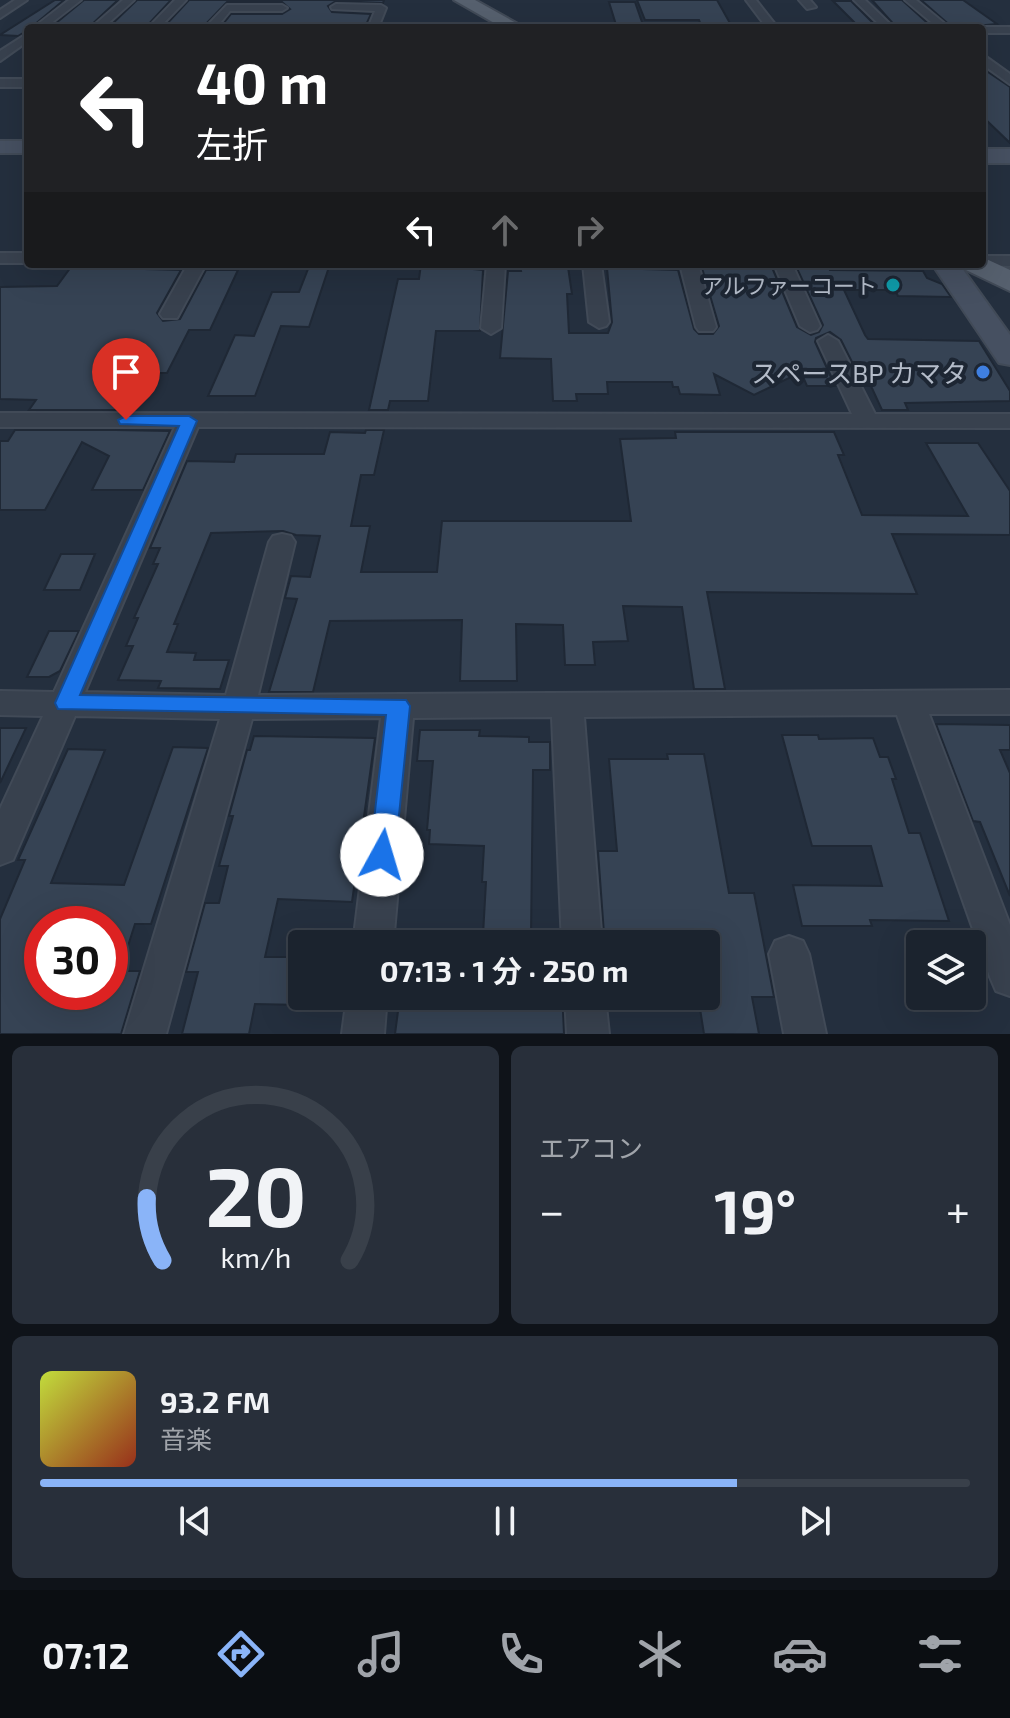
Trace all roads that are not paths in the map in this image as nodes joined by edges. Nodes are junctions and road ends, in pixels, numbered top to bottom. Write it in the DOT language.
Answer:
graph roads {
  1 [pos="22,0"];
  2 [pos="76,0"];
  3 [pos="129,0"];
  4 [pos="181,0"];
  5 [pos="462,0"];
  6 [pos="751,0"];
  7 [pos="859,0"];
  8 [pos="910,0"];
  9 [pos="336,8"];
  10 [pos="281,9"];
  11 [pos="0,15"];
  12 [pos="43,24"];
  13 [pos="101,24"];
  14 [pos="157,24"];
  15 [pos="213,24"];
  16 [pos="375,24"];
  17 [pos="508,24"];
  18 [pos="770,24"];
  19 [pos="885,24"];
  20 [pos="940,24"];
  21 [pos="14,29"];
  22 [pos="24,29"];
  23 [pos="986,30"];
  24 [pos="1008,31"];
  25 [pos="24,39"];
  26 [pos="0,57"];
  27 [pos="986,62"];
  28 [pos="0,83"];
  29 [pos="24,83"];
  30 [pos="1005,83"];
  31 [pos="986,156"];
  32 [pos="1010,156"];
  33 [pos="0,258"];
  34 [pos="24,258"];
  35 [pos="986,261"];
  36 [pos="1010,261"];
  37 [pos="195,268"];
  38 [pos="496,268"];
  39 [pos="592,268"];
  40 [pos="690,268"];
  41 [pos="785,268"];
  42 [pos="948,268"];
  43 [pos="984,268"];
  44 [pos="1010,282"];
  45 [pos="170,314"];
  46 [pos="599,322"];
  47 [pos="810,326"];
  48 [pos="706,327"];
  49 [pos="491,328"];
  50 [pos="828,341"];
  51 [pos="1010,356"];
  52 [pos="0,420"];
  53 [pos="189,421"];
  54 [pos="867,421"];
  55 [pos="1010,421"];
  56 [pos="282,542"];
  57 [pos="908,702"];
  58 [pos="1010,702"];
  59 [pos="0,703"];
  60 [pos="66,703"];
  61 [pos="567,705"];
  62 [pos="398,706"];
  63 [pos="239,707"];
  64 [pos="0,849"];
  65 [pos="374,930"];
  66 [pos="581,930"];
  67 [pos="789,954"];
  68 [pos="1010,977"];
  69 [pos="366,1010"];
  70 [pos="586,1010"];
  71 [pos="145,1034"];
  72 [pos="363,1034"];
  73 [pos="588,1034"];
  74 [pos="805,1034"];
  1 -- 11 [label="street"];
  2 -- 12 [label="street"];
  3 -- 13 [label="street"];
  4 -- 14 [label="street"];
  5 -- 17 [label="main road"];
  6 -- 18 [label="street"];
  7 -- 19 [label="street"];
  8 -- 20 [label="street"];
  9 -- 16 [label="street"];
  10 -- 15 [label="street"];
  21 -- 22 [label="street"];
  23 -- 24 [label="street"];
  25 -- 26 [label="street"];
  27 -- 30 [label="street"];
  28 -- 29 [label="street"];
  31 -- 32 [label="street"];
  33 -- 34 [label="street"];
  35 -- 36 [label="street"];
  37 -- 45 [label="street"];
  38 -- 49 [label="street"];
  39 -- 46 [label="street"];
  40 -- 48 [label="street"];
  41 -- 47 [label="street"];
  42 -- 51 [label="street"];
  43 -- 44 [label="main road"];
  50 -- 54 [label="street"];
  52 -- 53 [label="street"];
  53 -- 54 [label="street"];
  53 -- 60 [label="street"];
  54 -- 55 [label="street"];
  56 -- 63 [label="street"];
  57 -- 58 [label="street"];
  57 -- 61 [label="street"];
  57 -- 68 [label="street"];
  59 -- 60 [label="street"];
  60 -- 63 [label="street"];
  60 -- 64 [label="street"];
  61 -- 62 [label="street"];
  61 -- 66 [label="street"];
  62 -- 63 [label="street"];
  62 -- 65 [label="street"];
  63 -- 71 [label="street"];
  67 -- 74 [label="street"];
  69 -- 72 [label="street"];
  70 -- 73 [label="street"];
}
